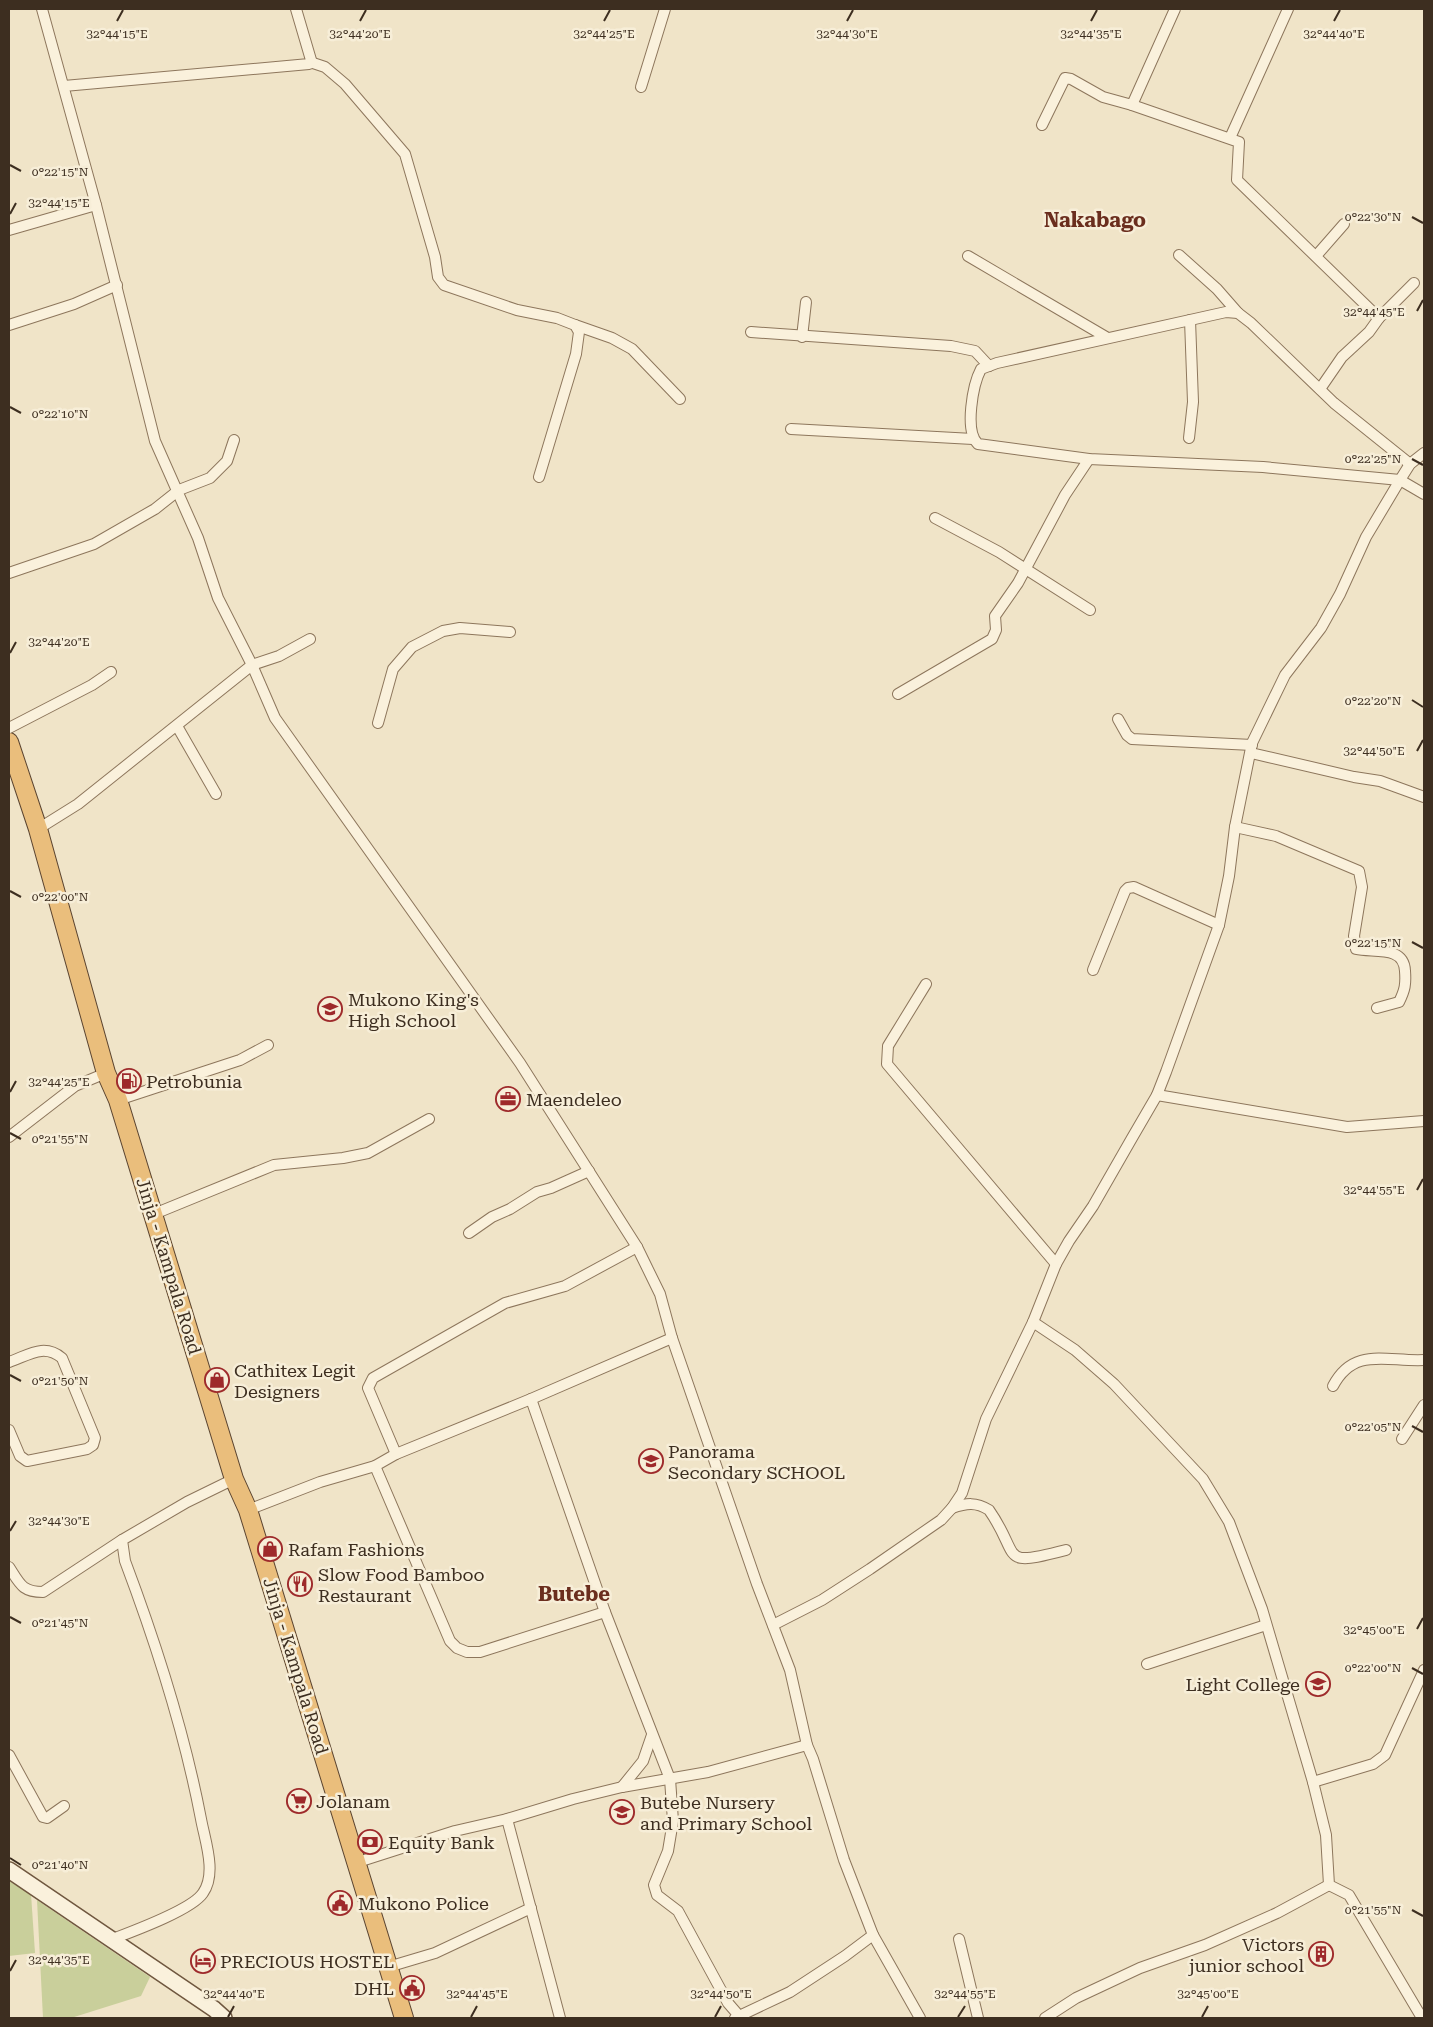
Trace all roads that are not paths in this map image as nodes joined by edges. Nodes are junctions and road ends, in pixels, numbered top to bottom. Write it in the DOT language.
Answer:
graph roads {
  1 [pos="42,9"];
  2 [pos="296,9"];
  3 [pos="665,9"];
  4 [pos="1175,9"];
  5 [pos="1288,9"];
  6 [pos="310,62"];
  7 [pos="64,86"];
  8 [pos="641,87"];
  9 [pos="1132,105"];
  10 [pos="1042,125"];
  11 [pos="1230,138"];
  12 [pos="96,205"];
  13 [pos="1344,224"];
  14 [pos="9,230"];
  15 [pos="1180,255"];
  16 [pos="968,256"];
  17 [pos="1316,256"];
  18 [pos="1414,283"];
  19 [pos="117,285"];
  20 [pos="806,302"];
  21 [pos="1238,313"];
  22 [pos="1379,318"];
  23 [pos="1190,320"];
  24 [pos="9,325"];
  25 [pos="576,325"];
  26 [pos="751,332"];
  27 [pos="802,337"];
  28 [pos="1106,337"];
  29 [pos="988,366"];
  30 [pos="1320,389"];
  31 [pos="680,400"];
  32 [pos="792,429"];
  33 [pos="1190,438"];
  34 [pos="973,439"];
  35 [pos="234,440"];
  36 [pos="1424,453"];
  37 [pos="1089,459"];
  38 [pos="1410,464"];
  39 [pos="539,477"];
  40 [pos="1400,480"];
  41 [pos="178,490"];
  42 [pos="1424,494"];
  43 [pos="935,518"];
  44 [pos="1025,569"];
  45 [pos="9,573"];
  46 [pos="1090,610"];
  47 [pos="510,632"];
  48 [pos="310,639"];
  49 [pos="252,665"];
  50 [pos="111,672"];
  51 [pos="898,694"];
  52 [pos="1118,719"];
  53 [pos="378,724"];
  54 [pos="177,726"];
  55 [pos="9,728"];
  56 [pos="9,742"];
  57 [pos="1251,749"];
  58 [pos="216,794"];
  59 [pos="1424,797"];
  60 [pos="1235,827"];
  61 [pos="38,829"];
  62 [pos="1219,925"];
  63 [pos="1093,970"];
  64 [pos="926,984"];
  65 [pos="1377,1008"];
  66 [pos="268,1045"];
  67 [pos="106,1073"];
  68 [pos="1157,1095"];
  69 [pos="118,1100"];
  70 [pos="430,1119"];
  71 [pos="1424,1122"];
  72 [pos="9,1137"];
  73 [pos="589,1171"];
  74 [pos="154,1214"];
  75 [pos="469,1233"];
  76 [pos="637,1247"];
  77 [pos="1056,1264"];
  78 [pos="1032,1322"];
  79 [pos="672,1338"];
  80 [pos="1424,1360"];
  81 [pos="9,1362"];
  82 [pos="1333,1386"];
  83 [pos="531,1399"];
  84 [pos="1424,1405"];
  85 [pos="9,1430"];
  86 [pos="1402,1439"];
  87 [pos="396,1454"];
  88 [pos="375,1466"];
  89 [pos="234,1478"];
  90 [pos="952,1508"];
  91 [pos="248,1510"];
  92 [pos="122,1540"];
  93 [pos="1066,1550"];
  94 [pos="9,1567"];
  95 [pos="605,1612"];
  96 [pos="1266,1625"];
  97 [pos="773,1626"];
  98 [pos="1147,1664"];
  99 [pos="1424,1670"];
  100 [pos="652,1735"];
  101 [pos="807,1745"];
  102 [pos="9,1755"];
  103 [pos="670,1779"];
  104 [pos="1313,1782"];
  105 [pos="622,1787"];
  106 [pos="64,1806"];
  107 [pos="507,1819"];
  108 [pos="355,1863"];
  109 [pos="9,1870"];
  110 [pos="1328,1884"];
  111 [pos="531,1908"];
  112 [pos="872,1935"];
  113 [pos="959,1939"];
  114 [pos="110,1940"];
  115 [pos="388,1967"];
  116 [pos="215,2015"];
  117 [pos="738,2017"];
  118 [pos="404,2018"];
  119 [pos="560,2018"];
  120 [pos="920,2018"];
  121 [pos="978,2018"];
  122 [pos="1045,2018"];
  123 [pos="1422,2018"];
  1 -- 7 [label="street"];
  2 -- 6 [label="street"];
  3 -- 8 [label="street"];
  4 -- 9 [label="street"];
  5 -- 11 [label="street"];
  6 -- 7 [label="street"];
  6 -- 25 [label="street"];
  7 -- 12 [label="street"];
  9 -- 10 [label="street"];
  9 -- 11 [label="street"];
  11 -- 17 [label="street"];
  12 -- 14 [label="street"];
  12 -- 19 [label="street"];
  13 -- 17 [label="street"];
  15 -- 21 [label="street"];
  16 -- 28 [label="street"];
  17 -- 22 [label="street"];
  18 -- 22 [label="street"];
  19 -- 24 [label="street"];
  19 -- 41 [label="street"];
  20 -- 27 [label="street"];
  21 -- 23 [label="street"];
  21 -- 30 [label="street"];
  22 -- 30 [label="street"];
  23 -- 28 [label="street"];
  23 -- 33 [label="street"];
  25 -- 31 [label="street"];
  25 -- 39 [label="street"];
  26 -- 27 [label="street"];
  27 -- 29 [label="street"];
  28 -- 29 [label="street"];
  29 -- 34 [label="street"];
  30 -- 38 [label="street"];
  32 -- 34 [label="street"];
  34 -- 37 [label="street"];
  35 -- 41 [label="street"];
  36 -- 38 [label="street"];
  37 -- 40 [label="street"];
  37 -- 44 [label="street"];
  38 -- 40 [label="street"];
  40 -- 42 [label="street"];
  40 -- 57 [label="street"];
  41 -- 45 [label="street"];
  41 -- 49 [label="street"];
  43 -- 44 [label="street"];
  44 -- 46 [label="street"];
  44 -- 51 [label="street"];
  47 -- 53 [label="street"];
  48 -- 49 [label="street"];
  49 -- 54 [label="street"];
  49 -- 73 [label="street"];
  50 -- 55 [label="street"];
  52 -- 57 [label="street"];
  54 -- 58 [label="street"];
  54 -- 61 [label="street"];
  56 -- 61 [label="highway, Jinja - Kampala Road"];
  57 -- 59 [label="street"];
  57 -- 60 [label="street"];
  60 -- 62 [label="street"];
  60 -- 65 [label="street"];
  61 -- 67 [label="highway, Jinja - Kampala Road"];
  62 -- 63 [label="street"];
  62 -- 68 [label="street"];
  64 -- 77 [label="street"];
  66 -- 69 [label="street"];
  67 -- 69 [label="highway, Jinja - Kampala Road"];
  67 -- 72 [label="street"];
  68 -- 71 [label="street"];
  68 -- 77 [label="street"];
  69 -- 74 [label="highway, Jinja - Kampala Road"];
  70 -- 74 [label="street"];
  73 -- 75 [label="street"];
  73 -- 76 [label="street"];
  74 -- 89 [label="highway, Jinja - Kampala Road"];
  76 -- 79 [label="street"];
  76 -- 87 [label="street"];
  77 -- 78 [label="street"];
  78 -- 90 [label="street"];
  78 -- 96 [label="street"];
  79 -- 83 [label="street"];
  79 -- 97 [label="street"];
  80 -- 82 [label="street"];
  81 -- 85 [label="street"];
  83 -- 87 [label="street"];
  83 -- 95 [label="street"];
  84 -- 86 [label="street"];
  87 -- 88 [label="street"];
  88 -- 91 [label="street"];
  88 -- 95 [label="street"];
  89 -- 91 [label="highway, Jinja - Kampala Road"];
  89 -- 92 [label="street"];
  90 -- 93 [label="street"];
  90 -- 97 [label="street"];
  91 -- 108 [label="highway, Jinja - Kampala Road"];
  92 -- 94 [label="street"];
  92 -- 114 [label="street"];
  95 -- 100 [label="street"];
  96 -- 98 [label="street"];
  96 -- 104 [label="street"];
  97 -- 101 [label="street"];
  99 -- 104 [label="street"];
  100 -- 103 [label="street"];
  100 -- 105 [label="street"];
  101 -- 103 [label="street"];
  101 -- 112 [label="street"];
  102 -- 106 [label="street"];
  103 -- 105 [label="street"];
  103 -- 117 [label="street"];
  104 -- 110 [label="street"];
  105 -- 107 [label="street"];
  107 -- 108 [label="street"];
  107 -- 111 [label="street"];
  108 -- 115 [label="highway, Jinja - Kampala Road"];
  109 -- 114 [label="main road"];
  110 -- 122 [label="street"];
  110 -- 123 [label="street"];
  111 -- 115 [label="street"];
  111 -- 119 [label="street"];
  112 -- 117 [label="street"];
  112 -- 120 [label="street"];
  113 -- 121 [label="street"];
  114 -- 116 [label="main road"];
  115 -- 118 [label="highway, Jinja - Kampala Road"];
}
